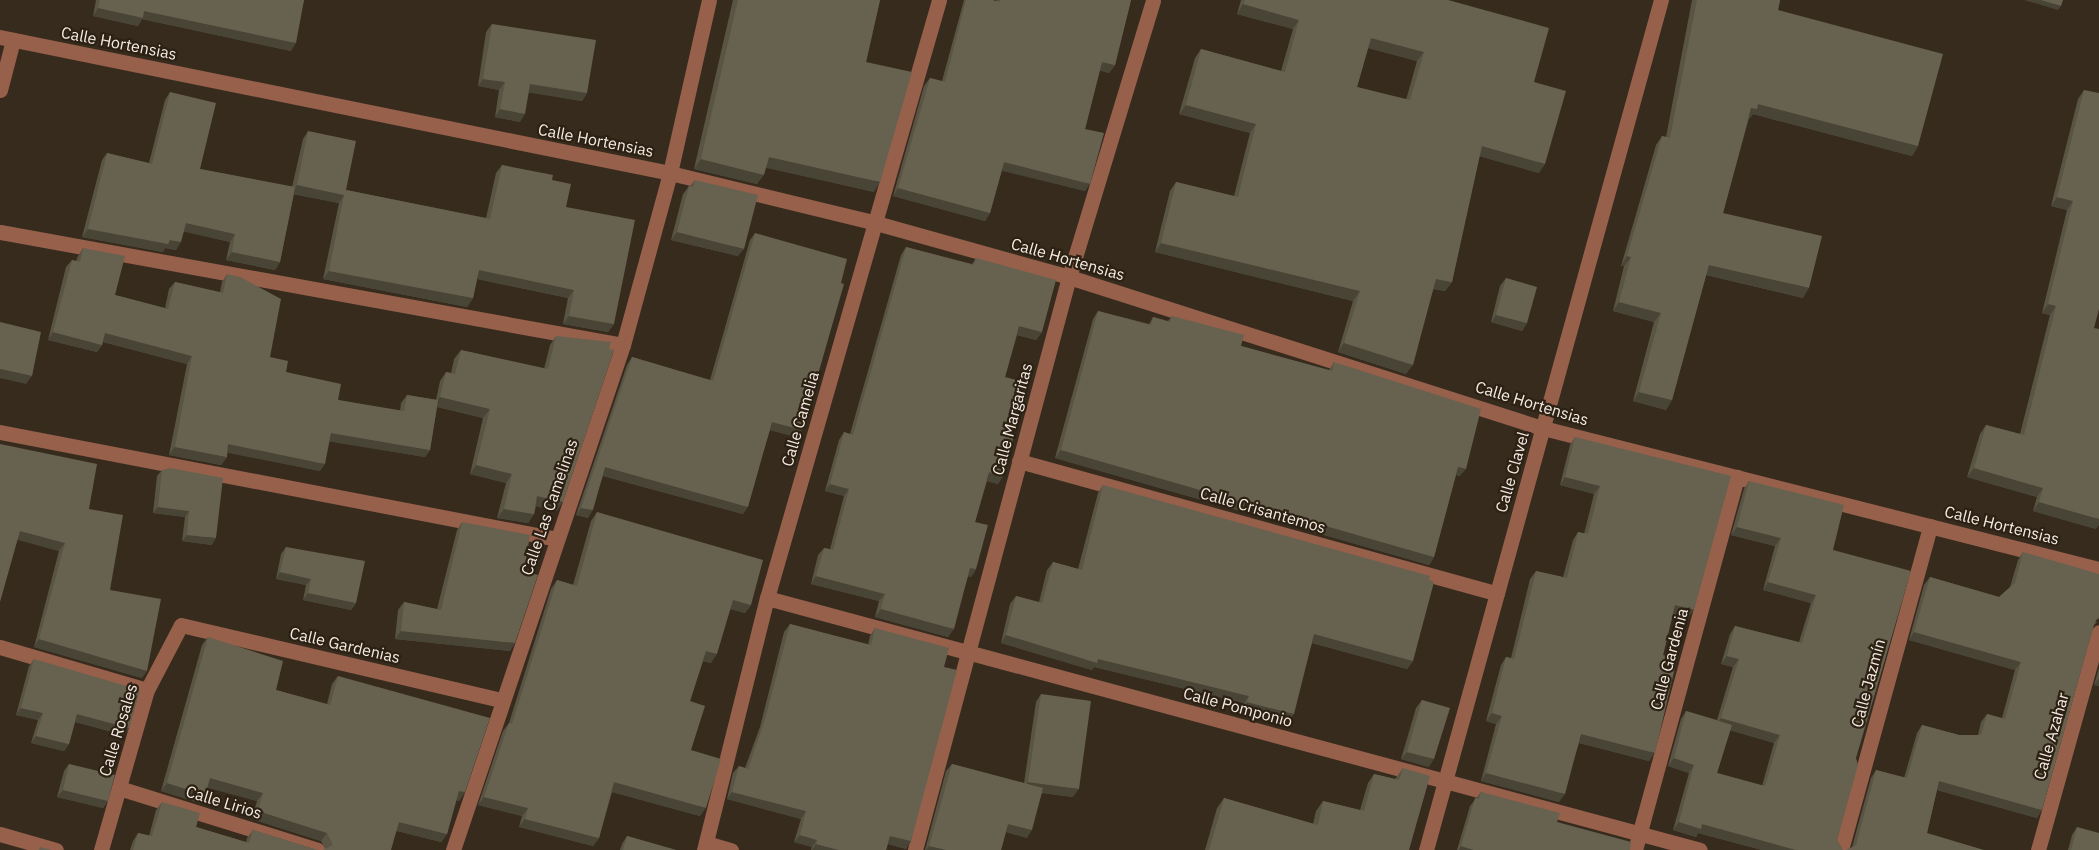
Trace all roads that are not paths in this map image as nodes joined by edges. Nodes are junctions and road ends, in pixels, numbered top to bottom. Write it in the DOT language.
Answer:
graph roads {
  1 [pos="709,0"];
  2 [pos="939,0"];
  3 [pos="1153,0"];
  4 [pos="1661,0"];
  5 [pos="7,39"];
  6 [pos="0,90"];
  7 [pos="670,174"];
  8 [pos="876,223"];
  9 [pos="0,232"];
  10 [pos="1069,277"];
  11 [pos="623,345"];
  12 [pos="1543,428"];
  13 [pos="0,432"];
  14 [pos="1019,461"];
  15 [pos="1737,477"];
  16 [pos="1930,526"];
  17 [pos="558,539"];
  18 [pos="2099,568"];
  19 [pos="1497,594"];
  20 [pos="767,598"];
  21 [pos="181,625"];
  22 [pos="2099,632"];
  23 [pos="0,646"];
  24 [pos="968,652"];
  25 [pos="147,690"];
  26 [pos="501,700"];
  27 [pos="1445,781"];
  28 [pos="119,788"];
  29 [pos="0,834"];
  30 [pos="1640,834"];
  31 [pos="705,847"];
  32 [pos="57,850"];
  33 [pos="101,850"];
  34 [pos="318,850"];
  35 [pos="453,850"];
  36 [pos="731,850"];
  37 [pos="915,850"];
  38 [pos="1426,850"];
  39 [pos="1635,850"];
  40 [pos="1700,850"];
  41 [pos="1840,850"];
  42 [pos="2038,850"];
  1 -- 7 [label="street, Calle Las Camelinas"];
  2 -- 8 [label="street, Calle Camelia"];
  3 -- 10 [label="street, Calle Margaritas"];
  4 -- 12 [label="street, Calle Clavel"];
  5 -- 6 [label="street"];
  5 -- 7 [label="street, Calle Hortensias"];
  7 -- 8 [label="street, Calle Hortensias"];
  7 -- 11 [label="street, Calle Las Camelinas"];
  8 -- 10 [label="street, Calle Hortensias"];
  8 -- 20 [label="street, Calle Camelia"];
  9 -- 11 [label="street"];
  10 -- 12 [label="street, Calle Hortensias"];
  10 -- 14 [label="street, Calle Margaritas"];
  11 -- 17 [label="street, Calle Las Camelinas"];
  12 -- 15 [label="street, Calle Hortensias"];
  12 -- 19 [label="street, Calle Clavel"];
  13 -- 17 [label="street"];
  14 -- 19 [label="street, Calle Crisantemos"];
  14 -- 24 [label="street, Calle Margaritas"];
  15 -- 16 [label="street, Calle Hortensias"];
  15 -- 30 [label="street, Calle Gardenia"];
  16 -- 18 [label="street, Calle Hortensias"];
  16 -- 41 [label="street, Calle Jazmín"];
  17 -- 26 [label="street, Calle Las Camelinas"];
  19 -- 27 [label="street, Calle Clavel"];
  20 -- 24 [label="street, Calle Pomponio"];
  20 -- 31 [label="street, Calle Camelia"];
  21 -- 25 [label="street, Calle Rosales"];
  21 -- 26 [label="street, Calle Gardenias"];
  22 -- 42 [label="street, Calle Azahar"];
  23 -- 25 [label="street"];
  24 -- 27 [label="street, Calle Pomponio"];
  24 -- 37 [label="street, Calle Margaritas"];
  25 -- 28 [label="street, Calle Rosales"];
  26 -- 35 [label="street, Calle Las Camelinas"];
  27 -- 30 [label="street, Calle Pomponio"];
  27 -- 38 [label="street, Calle Clavel"];
  28 -- 33 [label="street, Calle Rosales"];
  28 -- 34 [label="street, Calle Lirios"];
  29 -- 32 [label="street"];
  30 -- 39 [label="street, Calle Gardenia"];
  30 -- 40 [label="street, Calle Pomponio"];
  31 -- 36 [label="street"];
}
